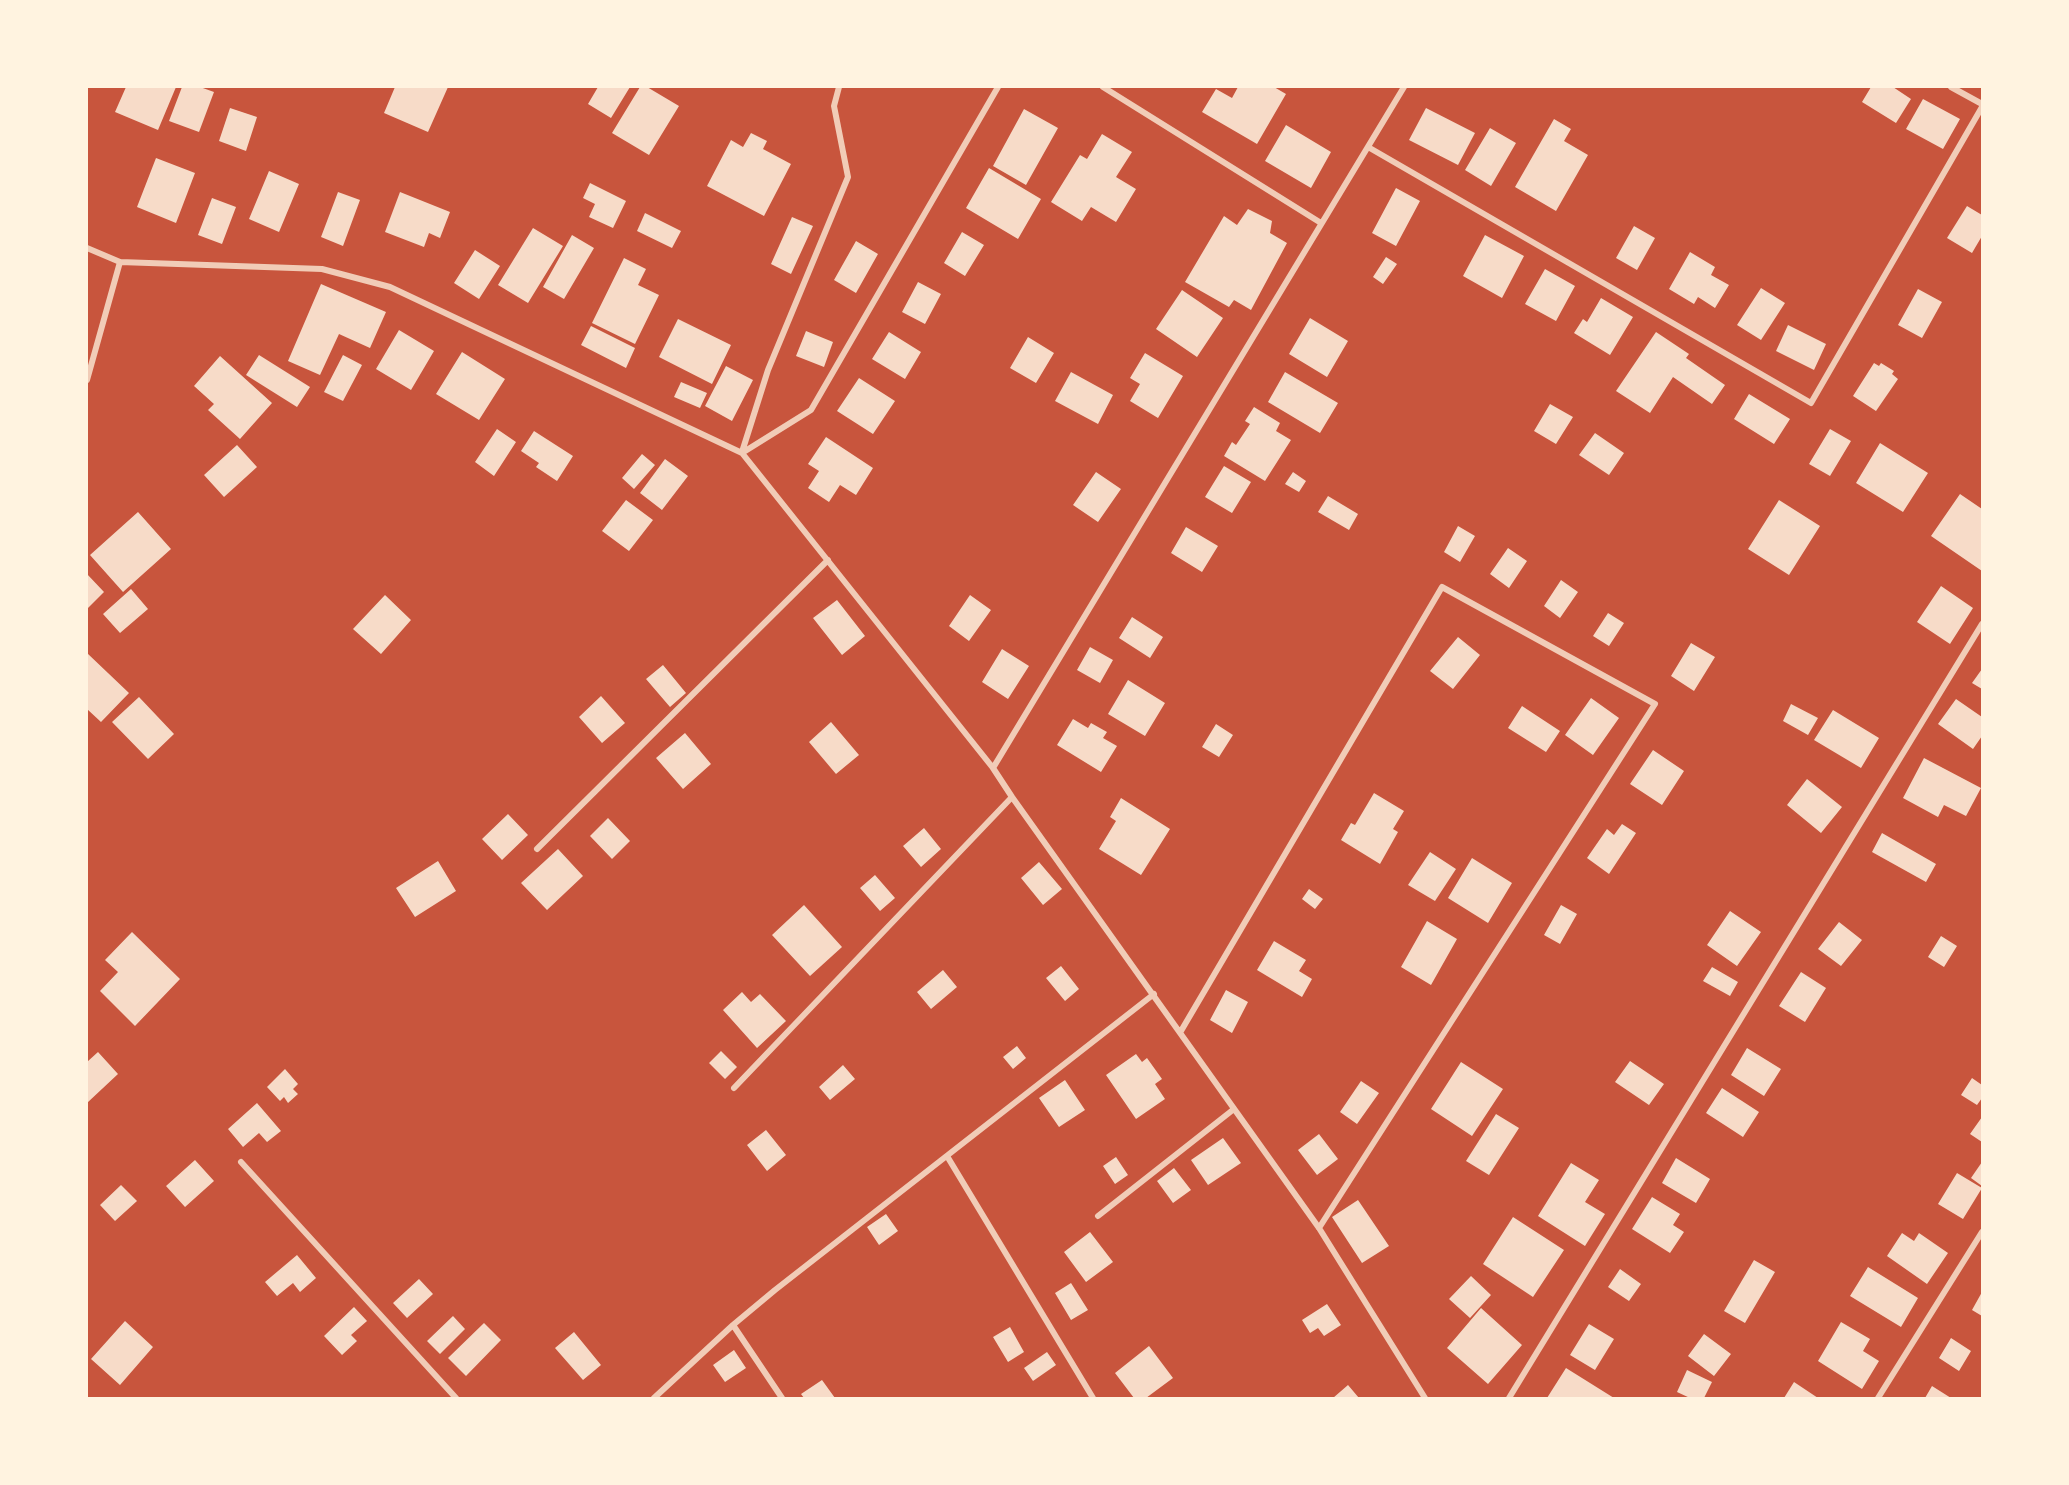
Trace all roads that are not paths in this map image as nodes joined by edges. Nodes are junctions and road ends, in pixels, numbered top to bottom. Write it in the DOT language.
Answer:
graph roads {
  1 [pos="839,87"];
  2 [pos="998,87"];
  3 [pos="1103,87"];
  4 [pos="1404,87"];
  5 [pos="1951,87"];
  6 [pos="1982,106"];
  7 [pos="1368,147"];
  8 [pos="1321,224"];
  9 [pos="87,248"];
  10 [pos="120,262"];
  11 [pos="87,380"];
  12 [pos="742,453"];
  13 [pos="828,560"];
  14 [pos="1982,624"];
  15 [pos="993,768"];
  16 [pos="1012,797"];
  17 [pos="537,849"];
  18 [pos="1154,994"];
  19 [pos="1180,1031"];
  20 [pos="735,1088"];
  21 [pos="1234,1109"];
  22 [pos="947,1156"];
  23 [pos="241,1162"];
  24 [pos="1098,1216"];
  25 [pos="1319,1228"];
  26 [pos="1982,1232"];
  27 [pos="733,1325"];
  28 [pos="456,1398"];
  29 [pos="654,1398"];
  30 [pos="782,1398"];
  31 [pos="1093,1398"];
  32 [pos="1425,1398"];
  33 [pos="1509,1398"];
  34 [pos="1878,1398"];
  1 -- 12 [label="street"];
  2 -- 12 [label="street"];
  3 -- 8 [label="street"];
  4 -- 7 [label="street"];
  5 -- 6 [label="street"];
  6 -- 7 [label="street"];
  7 -- 8 [label="street"];
  8 -- 15 [label="street"];
  9 -- 10 [label="street"];
  10 -- 11 [label="street"];
  10 -- 12 [label="street"];
  12 -- 13 [label="street"];
  13 -- 15 [label="street"];
  13 -- 17 [label="street"];
  14 -- 33 [label="street"];
  15 -- 16 [label="street"];
  16 -- 18 [label="street"];
  16 -- 20 [label="street"];
  18 -- 19 [label="street"];
  18 -- 22 [label="street"];
  19 -- 21 [label="street"];
  19 -- 25 [label="street"];
  21 -- 24 [label="street"];
  21 -- 25 [label="street"];
  22 -- 27 [label="street"];
  22 -- 31 [label="street"];
  23 -- 28 [label="street"];
  25 -- 32 [label="street"];
  26 -- 34 [label="street"];
  27 -- 29 [label="street"];
  27 -- 30 [label="street"];
}
